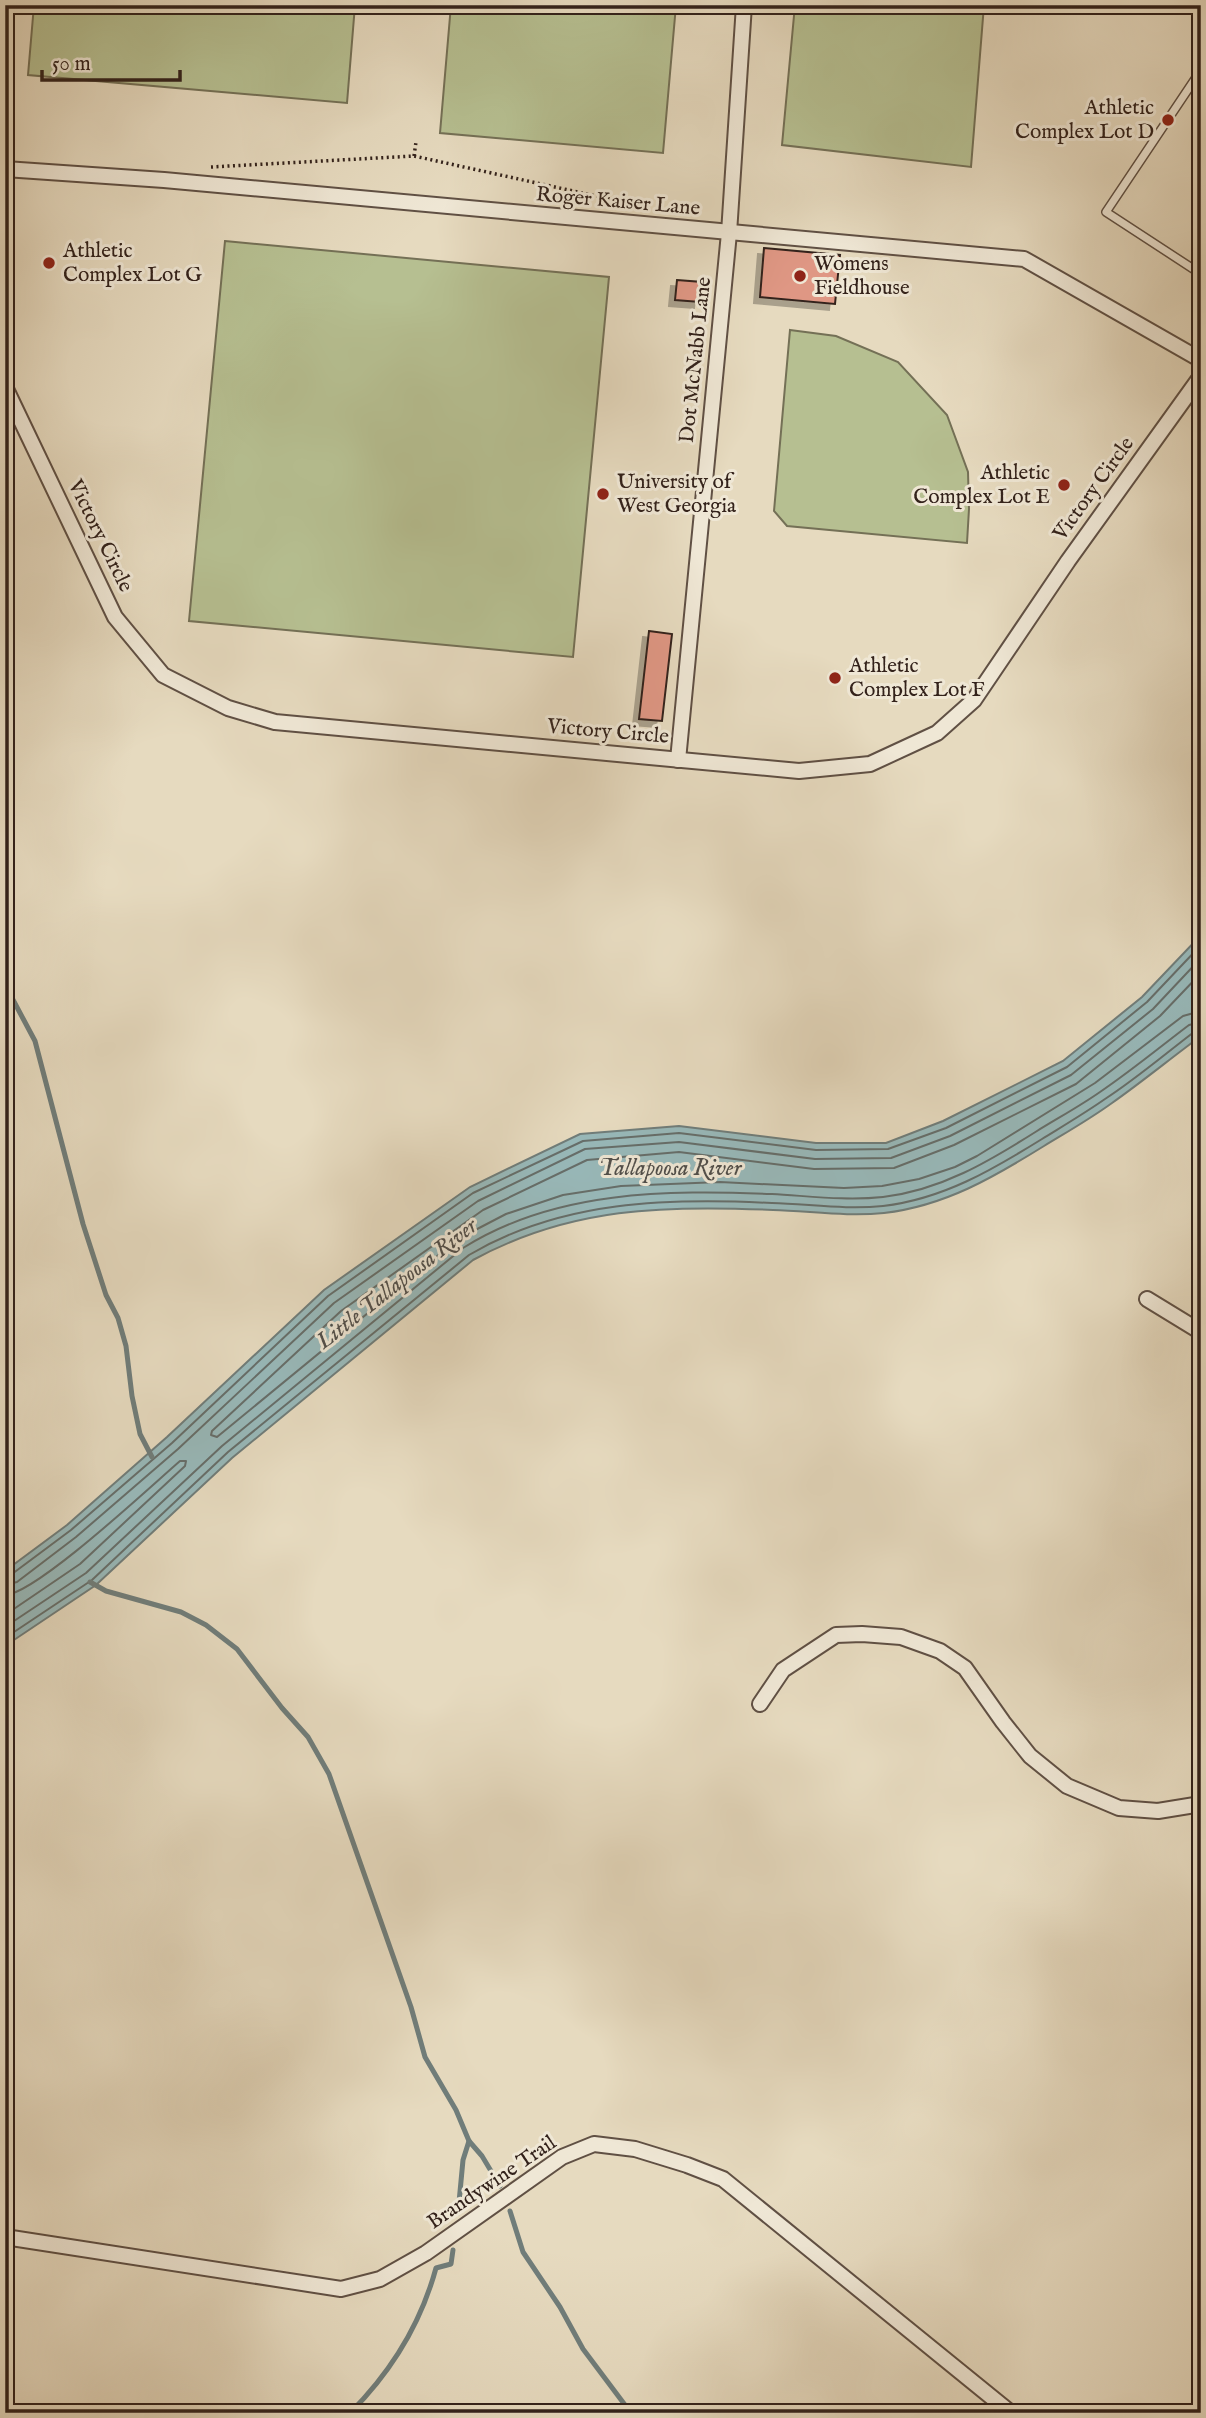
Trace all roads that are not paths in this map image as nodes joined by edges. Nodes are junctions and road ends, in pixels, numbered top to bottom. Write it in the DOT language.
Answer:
graph roads {
  1 [pos="744,5"];
  2 [pos="1201,70"];
  3 [pos="5,169"];
  4 [pos="729,233"];
  5 [pos="1201,274"];
  6 [pos="1201,360"];
  7 [pos="1201,376"];
  8 [pos="5,387"];
  9 [pos="678,760"];
  10 [pos="1147,1300"];
  11 [pos="1201,1332"];
  12 [pos="760,1704"];
  13 [pos="1201,1804"];
  14 [pos="5,2237"];
  15 [pos="1011,2413"];
  1 -- 4 [label="street, Dot McNabb Lane"];
  2 -- 5 [label="lane"];
  3 -- 4 [label="street, Roger Kaiser Lane"];
  4 -- 6 [label="street, Roger Kaiser Lane"];
  4 -- 9 [label="street, Dot McNabb Lane"];
  7 -- 9 [label="street, Victory Circle"];
  8 -- 9 [label="street, Victory Circle"];
  10 -- 11 [label="street"];
  12 -- 13 [label="street"];
  14 -- 15 [label="street, Brandywine Trail"];
}
